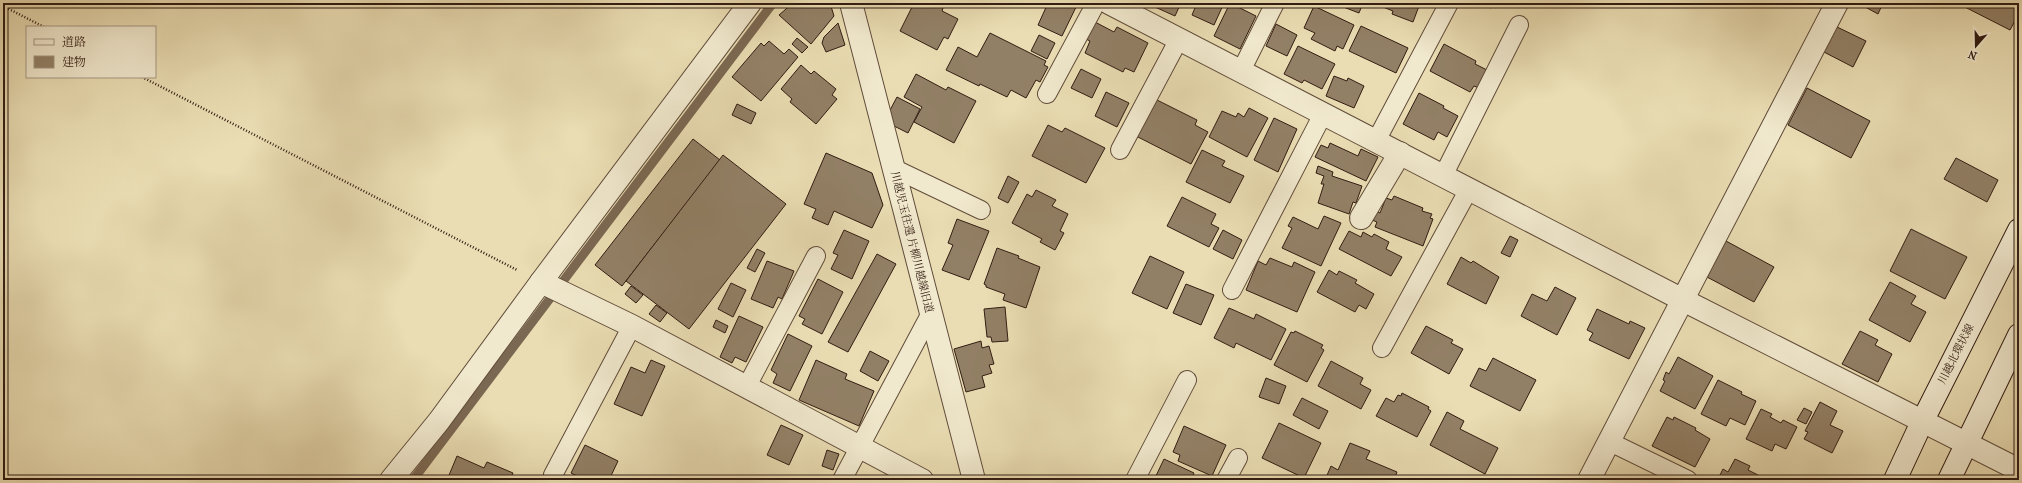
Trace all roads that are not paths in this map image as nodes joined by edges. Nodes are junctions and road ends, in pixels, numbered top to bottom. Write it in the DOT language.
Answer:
graph roads {
  1 [pos="750,3"];
  2 [pos="851,3"];
  3 [pos="1096,3"];
  4 [pos="1109,3"];
  5 [pos="1275,3"];
  6 [pos="1449,3"];
  7 [pos="1837,3"];
  8 [pos="1519,25"];
  9 [pos="1179,39"];
  10 [pos="1241,71"];
  11 [pos="1047,94"];
  12 [pos="1323,114"];
  13 [pos="1376,141"];
  14 [pos="1120,150"];
  15 [pos="1400,153"];
  16 [pos="893,168"];
  17 [pos="1443,176"];
  18 [pos="1469,189"];
  19 [pos="981,210"];
  20 [pos="1362,218"];
  21 [pos="2019,230"];
  22 [pos="816,256"];
  23 [pos="541,282"];
  24 [pos="1232,290"];
  25 [pos="1683,300"];
  26 [pos="931,313"];
  27 [pos="632,326"];
  28 [pos="2019,335"];
  29 [pos="1382,348"];
  30 [pos="1187,380"];
  31 [pos="747,386"];
  32 [pos="1922,422"];
  33 [pos="1610,442"];
  34 [pos="1966,442"];
  35 [pos="860,447"];
  36 [pos="1238,458"];
  37 [pos="2019,470"];
  38 [pos="553,475"];
  39 [pos="391,480"];
  40 [pos="842,480"];
  41 [pos="922,480"];
  42 [pos="974,480"];
  43 [pos="1135,480"];
  44 [pos="1226,480"];
  45 [pos="1590,480"];
  46 [pos="1688,480"];
  47 [pos="1895,480"];
  48 [pos="1949,480"];
  1 -- 23 [label="street"];
  2 -- 16 [label="street, 川越児玉往還 片柳川越線旧道"];
  3 -- 11 [label="lane"];
  4 -- 9 [label="street"];
  5 -- 10 [label="lane"];
  6 -- 13 [label="lane"];
  7 -- 25 [label="street"];
  8 -- 17 [label="lane"];
  9 -- 10 [label="street"];
  9 -- 14 [label="lane"];
  10 -- 12 [label="street"];
  12 -- 13 [label="street"];
  12 -- 24 [label="lane"];
  13 -- 15 [label="street"];
  15 -- 17 [label="street"];
  15 -- 20 [label="street"];
  16 -- 19 [label="lane"];
  16 -- 26 [label="street, 川越児玉往還 片柳川越線旧道"];
  17 -- 18 [label="street"];
  18 -- 25 [label="street"];
  18 -- 29 [label="lane"];
  21 -- 32 [label="street, 川越北環状線"];
  22 -- 31 [label="lane"];
  23 -- 27 [label="street"];
  23 -- 39 [label="street"];
  25 -- 32 [label="street"];
  25 -- 33 [label="street"];
  26 -- 35 [label="lane"];
  26 -- 42 [label="street, 川越児玉往還 片柳川越線旧道"];
  27 -- 31 [label="street"];
  27 -- 38 [label="lane"];
  28 -- 34 [label="street"];
  30 -- 43 [label="lane"];
  31 -- 35 [label="street"];
  32 -- 34 [label="street"];
  32 -- 47 [label="street, 川越北環状線"];
  33 -- 45 [label="street"];
  33 -- 46 [label="lane"];
  34 -- 37 [label="street"];
  34 -- 48 [label="street"];
  35 -- 40 [label="lane"];
  35 -- 41 [label="street"];
  36 -- 44 [label="lane"];
}
